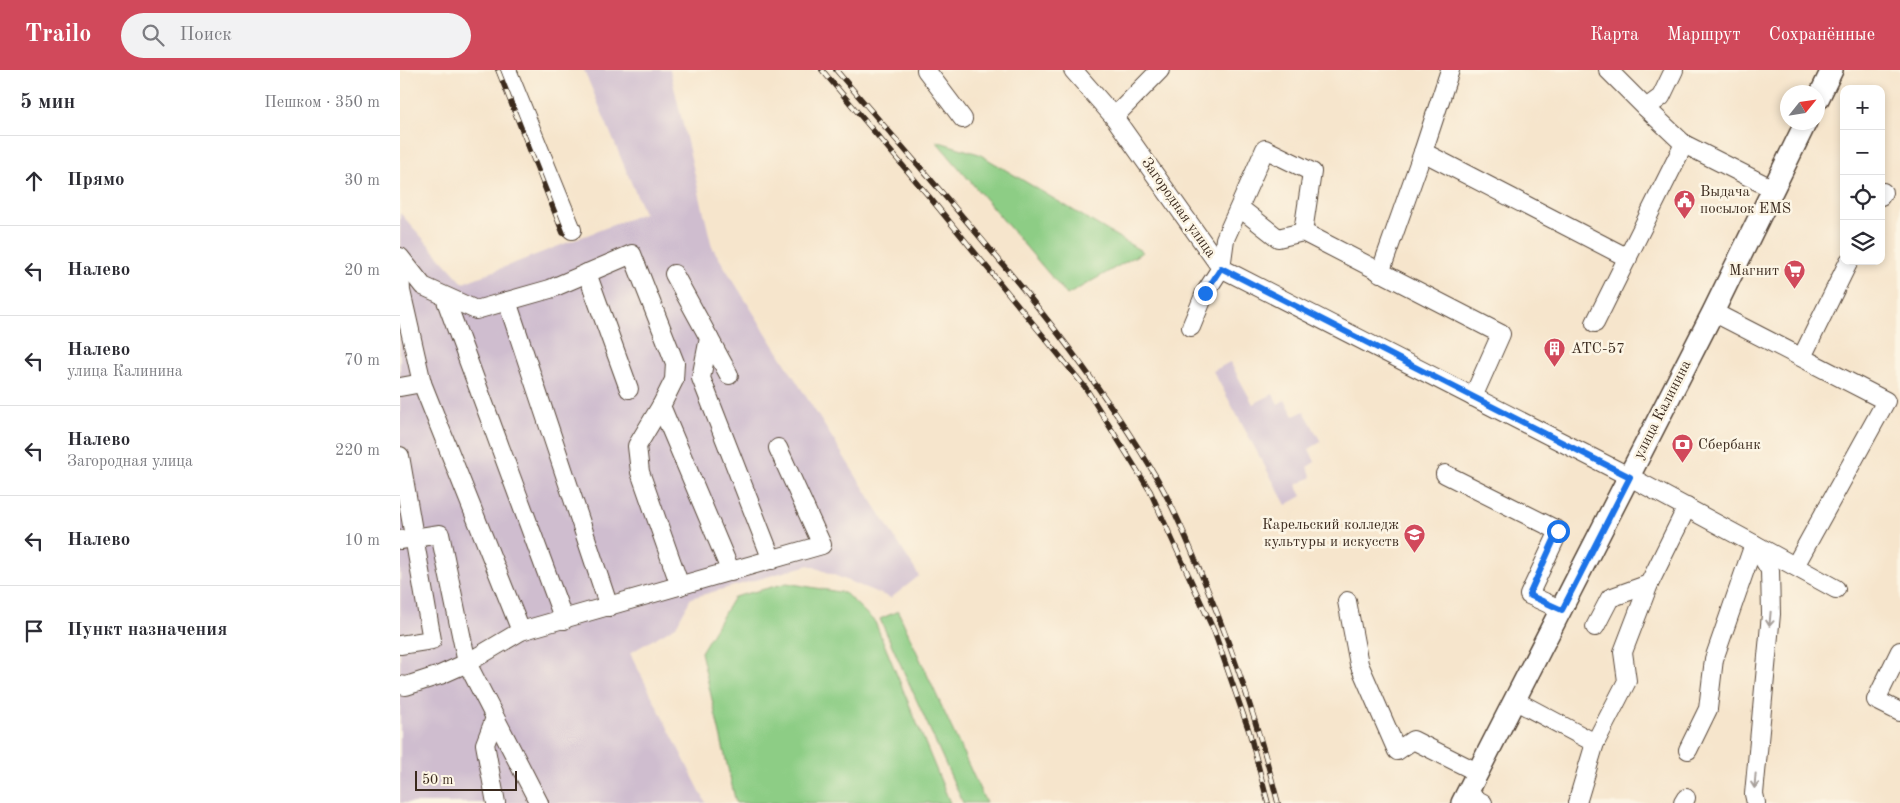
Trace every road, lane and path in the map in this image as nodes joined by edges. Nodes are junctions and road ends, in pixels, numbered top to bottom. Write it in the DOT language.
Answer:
graph roads {
  1 [pos="507,70"];
  2 [pos="926,70"];
  3 [pos="1073,70"];
  4 [pos="1160,70"];
  5 [pos="1450,70"];
  6 [pos="1608,70"];
  7 [pos="1674,70"];
  8 [pos="1832,70"];
  9 [pos="1825,85"];
  10 [pos="1646,108"];
  11 [pos="1114,117"];
  12 [pos="963,120"];
  13 [pos="1802,130"];
  14 [pos="1684,144"];
  15 [pos="1423,152"];
  16 [pos="1773,189"];
  17 [pos="1240,208"];
  18 [pos="572,230"];
  19 [pos="1303,232"];
  20 [pos="400,257"];
  21 [pos="1628,258"];
  22 [pos="1847,265"];
  23 [pos="400,268"];
  24 [pos="1221,268"];
  25 [pos="587,273"];
  26 [pos="1380,273"];
  27 [pos="674,274"];
  28 [pos="446,298"];
  29 [pos="507,301"];
  30 [pos="1714,312"];
  31 [pos="1595,323"];
  32 [pos="1191,327"];
  33 [pos="709,338"];
  34 [pos="1802,357"];
  35 [pos="729,375"];
  36 [pos="422,383"];
  37 [pos="400,387"];
  38 [pos="629,389"];
  39 [pos="1473,397"];
  40 [pos="662,406"];
  41 [pos="778,448"];
  42 [pos="400,456"];
  43 [pos="1444,474"];
  44 [pos="1630,477"];
  45 [pos="1687,507"];
  46 [pos="407,539"];
  47 [pos="1754,544"];
  48 [pos="772,560"];
  49 [pos="1795,566"];
  50 [pos="731,572"];
  51 [pos="1649,584"];
  52 [pos="680,586"];
  53 [pos="1836,589"];
  54 [pos="1347,601"];
  55 [pos="609,607"];
  56 [pos="1562,610"];
  57 [pos="564,620"];
  58 [pos="1595,627"];
  59 [pos="521,631"];
  60 [pos="400,645"];
  61 [pos="1900,651"];
  62 [pos="468,663"];
  63 [pos="400,685"];
  64 [pos="1516,701"];
  65 [pos="1900,712"];
  66 [pos="495,718"];
  67 [pos="1595,743"];
  68 [pos="1688,750"];
  69 [pos="1477,772"];
  70 [pos="1470,800"];
  71 [pos="496,803"];
  72 [pos="539,803"];
  73 [pos="1577,803"];
  74 [pos="1756,803"];
  1 -- 18 [label="street"];
  2 -- 12 [label="street"];
  3 -- 11 [label="street, Загородная улица"];
  4 -- 11 [label="street"];
  5 -- 15 [label="street"];
  6 -- 10 [label="street"];
  7 -- 10 [label="street"];
  8 -- 9 [label="main road"];
  10 -- 14 [label="street"];
  11 -- 24 [label="street, Загородная улица"];
  13 -- 16 [label="main road, улица Калинина"];
  14 -- 16 [label="street"];
  14 -- 21 [label="street"];
  15 -- 21 [label="street"];
  15 -- 26 [label="street"];
  16 -- 30 [label="main road, улица Калинина"];
  17 -- 19 [label="street"];
  17 -- 19 [label="street"];
  17 -- 24 [label="street"];
  19 -- 26 [label="street"];
  20 -- 28 [label="street"];
  21 -- 31 [label="street"];
  22 -- 34 [label="street"];
  23 -- 36 [label="street"];
  24 -- 32 [label="street"];
  24 -- 39 [label="street, Загородная улица"];
  25 -- 29 [label="street"];
  25 -- 38 [label="street"];
  25 -- 40 [label="street"];
  26 -- 39 [label="street"];
  27 -- 33 [label="street"];
  28 -- 29 [label="street"];
  28 -- 57 [label="street"];
  29 -- 55 [label="street"];
  30 -- 34 [label="street"];
  30 -- 44 [label="main road, улица Калинина"];
  33 -- 35 [label="street"];
  33 -- 48 [label="street"];
  34 -- 49 [label="street"];
  36 -- 37 [label="street"];
  36 -- 59 [label="street"];
  39 -- 44 [label="street, Загородная улица"];
  40 -- 50 [label="street"];
  40 -- 52 [label="street"];
  41 -- 48 [label="street"];
  42 -- 46 [label="street"];
  43 -- 56 [label="street"];
  44 -- 45 [label="street, Загородная улица"];
  44 -- 56 [label="main road, улица Калинина"];
  45 -- 47 [label="street, Загородная улица"];
  45 -- 51 [label="street"];
  46 -- 60 [label="street"];
  46 -- 62 [label="street"];
  47 -- 49 [label="street, Загородная улица"];
  47 -- 68 [label="street"];
  47 -- 74 [label="street, one-way"];
  48 -- 50 [label="street"];
  49 -- 53 [label="street, Загородная улица"];
  50 -- 52 [label="street"];
  51 -- 58 [label="street"];
  51 -- 67 [label="street"];
  52 -- 55 [label="street"];
  54 -- 69 [label="street"];
  55 -- 57 [label="street"];
  56 -- 64 [label="main road, улица Калинина"];
  57 -- 59 [label="street"];
  59 -- 62 [label="street"];
  61 -- 65 [label="street"];
  62 -- 63 [label="street"];
  62 -- 66 [label="street"];
  64 -- 67 [label="street"];
  64 -- 69 [label="main road, улица Калинина"];
  66 -- 71 [label="street"];
  66 -- 72 [label="street"];
  67 -- 73 [label="street"];
  69 -- 70 [label="main road, улица Калинина"];
}
